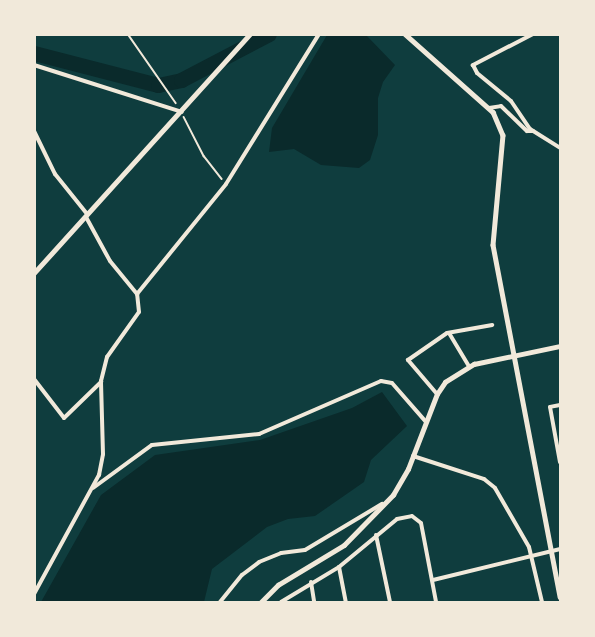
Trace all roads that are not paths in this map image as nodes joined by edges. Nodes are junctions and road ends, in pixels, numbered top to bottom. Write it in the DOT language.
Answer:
graph roads {
  1 [pos="250,34"];
  2 [pos="319,34"];
  3 [pos="405,34"];
  4 [pos="533,34"];
  5 [pos="34,65"];
  6 [pos="489,108"];
  7 [pos="182,112"];
  8 [pos="34,131"];
  9 [pos="534,131"];
  10 [pos="561,148"];
  11 [pos="87,216"];
  12 [pos="34,273"];
  13 [pos="137,294"];
  14 [pos="492,325"];
  15 [pos="448,333"];
  16 [pos="561,346"];
  17 [pos="513,354"];
  18 [pos="469,366"];
  19 [pos="34,379"];
  20 [pos="101,381"];
  21 [pos="437,394"];
  22 [pos="561,405"];
  23 [pos="426,422"];
  24 [pos="559,449"];
  25 [pos="413,456"];
  26 [pos="561,462"];
  27 [pos="92,489"];
  28 [pos="386,503"];
  29 [pos="376,535"];
  30 [pos="561,549"];
  31 [pos="339,567"];
  32 [pos="432,580"];
  33 [pos="311,582"];
  34 [pos="34,594"];
  35 [pos="561,597"];
  36 [pos="220,603"];
  37 [pos="261,603"];
  38 [pos="281,603"];
  39 [pos="314,603"];
  40 [pos="346,603"];
  41 [pos="390,603"];
  42 [pos="436,603"];
  43 [pos="542,603"];
  1 -- 7 [label="street"];
  2 -- 13 [label="street"];
  3 -- 6 [label="street"];
  4 -- 9 [label="street"];
  5 -- 7 [label="street"];
  6 -- 9 [label="street"];
  6 -- 17 [label="street"];
  7 -- 11 [label="street"];
  8 -- 11 [label="street"];
  9 -- 10 [label="street"];
  11 -- 12 [label="street"];
  11 -- 13 [label="street"];
  13 -- 20 [label="street"];
  14 -- 15 [label="street"];
  15 -- 18 [label="street"];
  15 -- 21 [label="street"];
  16 -- 17 [label="street"];
  17 -- 18 [label="street"];
  17 -- 35 [label="street"];
  18 -- 21 [label="street"];
  19 -- 20 [label="street"];
  20 -- 27 [label="street"];
  21 -- 23 [label="street"];
  22 -- 24 [label="street"];
  23 -- 25 [label="street"];
  23 -- 27 [label="street"];
  24 -- 26 [label="street"];
  25 -- 28 [label="street"];
  25 -- 43 [label="street"];
  27 -- 34 [label="street"];
  28 -- 36 [label="street"];
  28 -- 37 [label="street"];
  29 -- 31 [label="street"];
  29 -- 32 [label="street"];
  29 -- 41 [label="street"];
  30 -- 32 [label="street"];
  31 -- 33 [label="street"];
  31 -- 40 [label="street"];
  32 -- 42 [label="street"];
  33 -- 38 [label="street"];
  33 -- 39 [label="street"];
}
